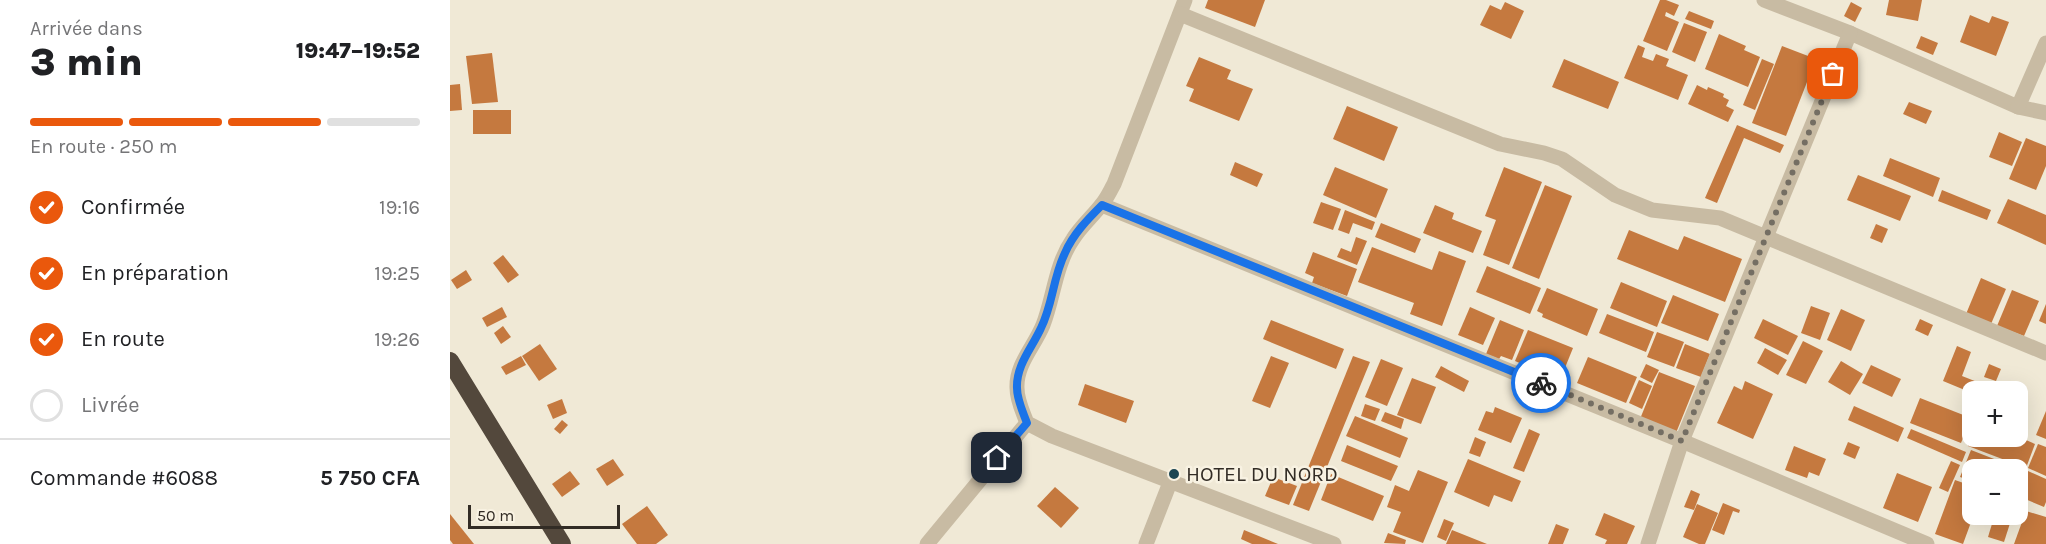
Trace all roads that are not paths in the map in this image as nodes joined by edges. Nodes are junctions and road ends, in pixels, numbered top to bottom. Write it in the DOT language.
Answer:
graph roads {
  1 [pos="1764,0"];
  2 [pos="1183,7"];
  3 [pos="1850,33"];
  4 [pos="2046,43"];
  5 [pos="2018,107"];
  6 [pos="2046,113"];
  7 [pos="1102,205"];
  8 [pos="1766,236"];
  9 [pos="2046,353"];
  10 [pos="450,361"];
  11 [pos="1027,423"];
  12 [pos="1682,441"];
  13 [pos="1171,480"];
  14 [pos="562,544"];
  15 [pos="927,544"];
  16 [pos="1146,544"];
  17 [pos="1334,544"];
  18 [pos="1648,544"];
  19 [pos="1927,544"];
  1 -- 3 [label="street"];
  2 -- 7 [label="street"];
  2 -- 8 [label="street"];
  3 -- 5 [label="street"];
  3 -- 8 [label="street"];
  4 -- 5 [label="street"];
  5 -- 6 [label="street"];
  7 -- 11 [label="street"];
  7 -- 12 [label="street"];
  8 -- 9 [label="street"];
  8 -- 12 [label="street"];
  10 -- 14 [label="highway"];
  11 -- 13 [label="street"];
  11 -- 15 [label="street"];
  12 -- 18 [label="street"];
  12 -- 19 [label="street"];
  13 -- 16 [label="street"];
  13 -- 17 [label="street"];
}
